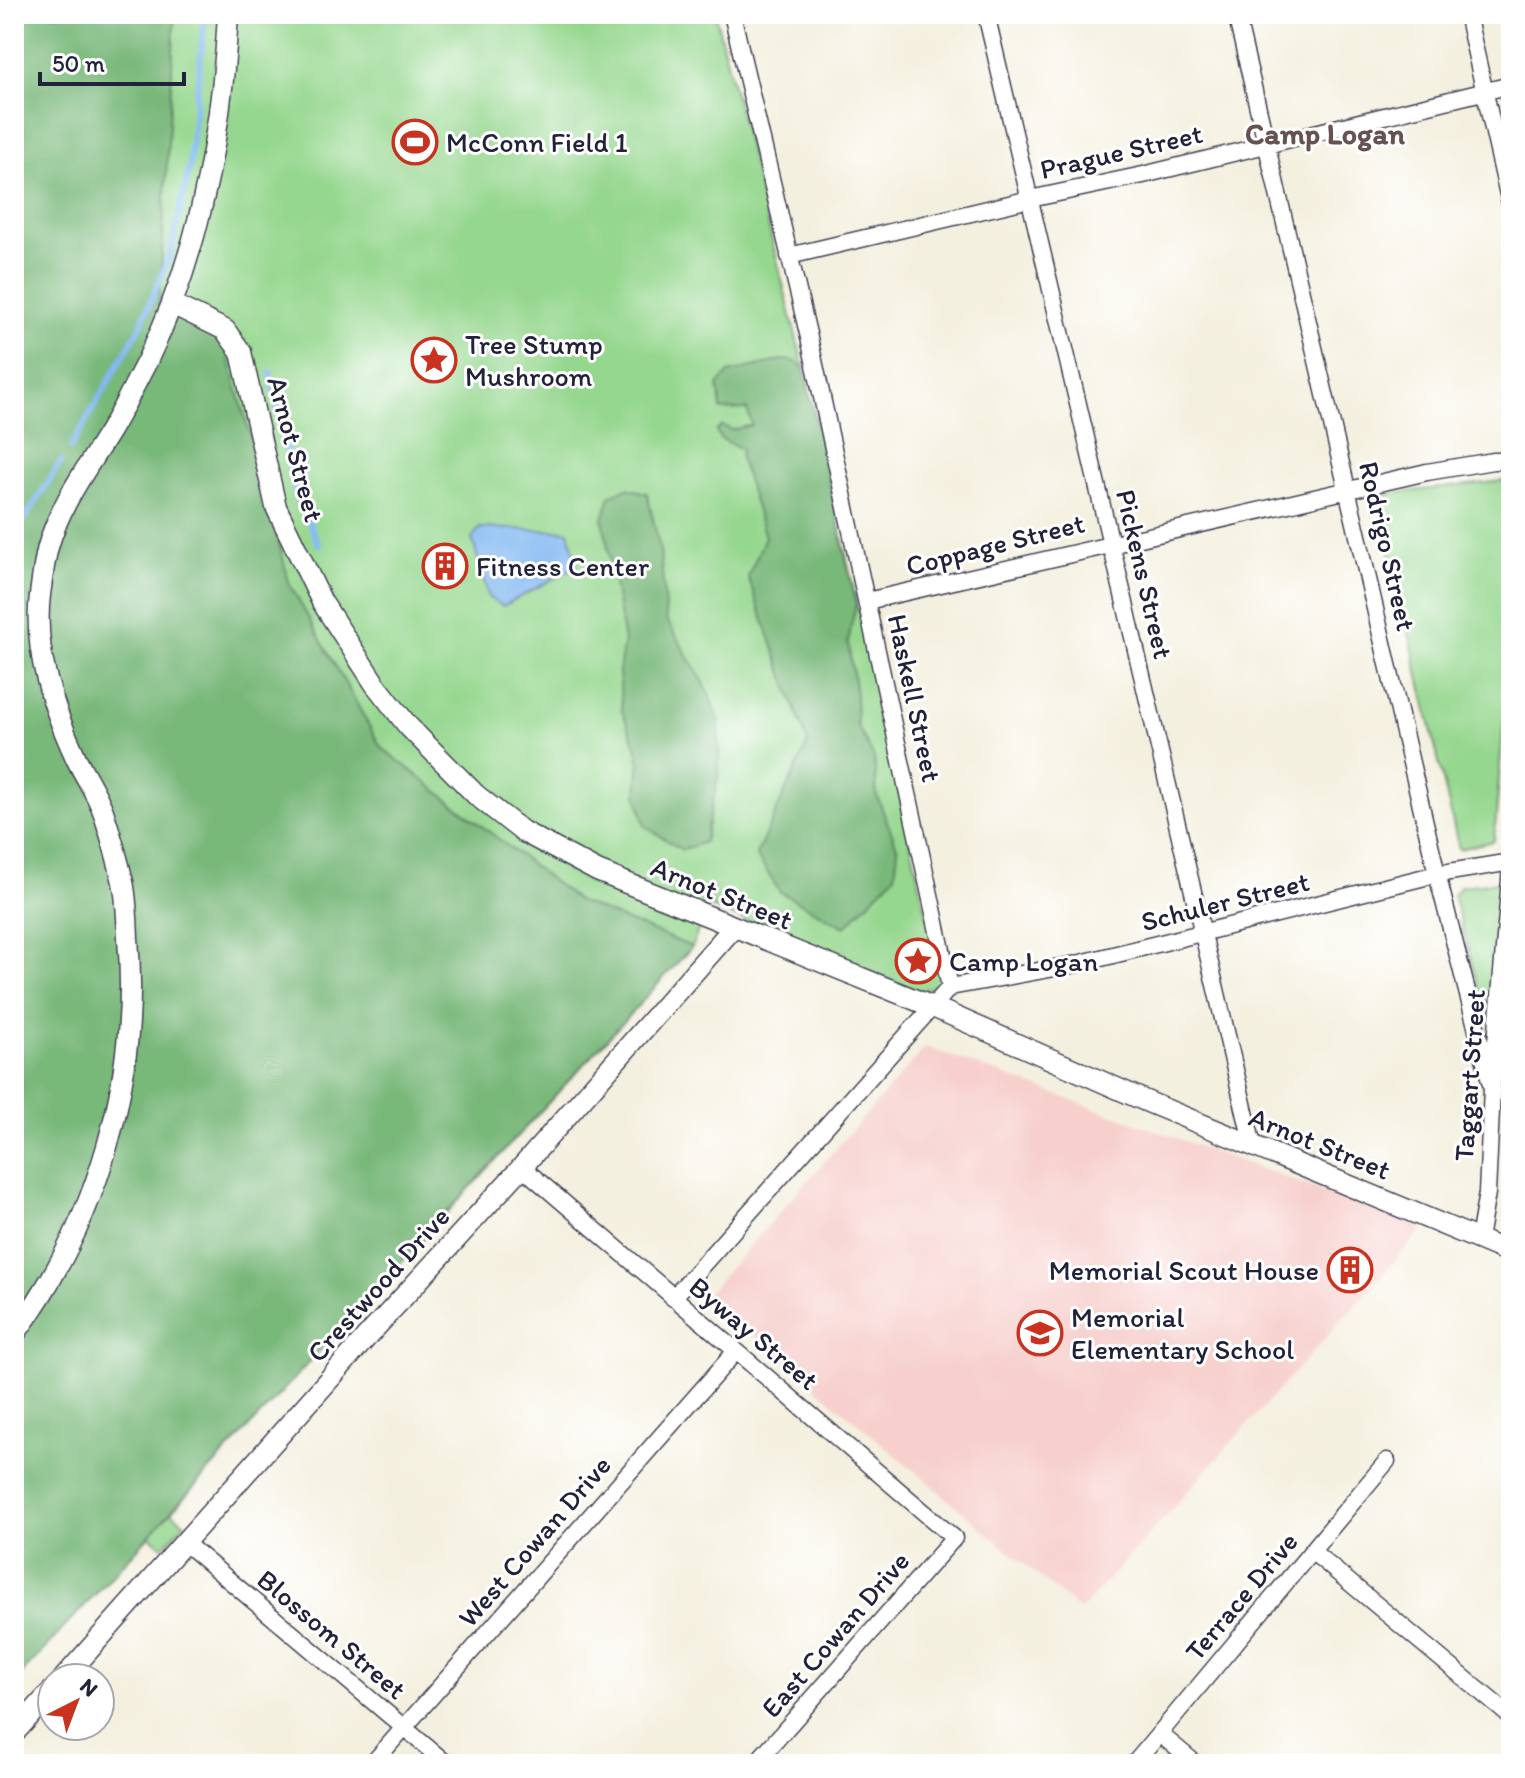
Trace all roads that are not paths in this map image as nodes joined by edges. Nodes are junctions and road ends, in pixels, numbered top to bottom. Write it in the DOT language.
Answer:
graph roads {
  1 [pos="228,14"];
  2 [pos="732,14"];
  3 [pos="986,14"];
  4 [pos="1236,14"];
  5 [pos="1467,14"];
  6 [pos="1511,85"];
  7 [pos="1484,91"];
  8 [pos="1266,143"];
  9 [pos="1030,199"];
  10 [pos="1511,208"];
  11 [pos="789,256"];
  12 [pos="172,304"];
  13 [pos="1511,461"];
  14 [pos="1348,490"];
  15 [pos="1111,543"];
  16 [pos="867,601"];
  17 [pos="1511,864"];
  18 [pos="1437,874"];
  19 [pos="733,928"];
  20 [pos="1203,932"];
  21 [pos="950,987"];
  22 [pos="933,1007"];
  23 [pos="1492,1089"];
  24 [pos="1253,1146"];
  25 [pos="522,1167"];
  26 [pos="1479,1239"];
  27 [pos="1511,1253"];
  28 [pos="673,1298"];
  29 [pos="14,1335"];
  30 [pos="736,1351"];
  31 [pos="1387,1461"];
  32 [pos="954,1538"];
  33 [pos="185,1543"];
  34 [pos="1313,1552"];
  35 [pos="78,1662"];
  36 [pos="36,1709"];
  37 [pos="1511,1717"];
  38 [pos="404,1728"];
  39 [pos="14,1733"];
  40 [pos="1160,1734"];
  41 [pos="372,1764"];
  42 [pos="447,1764"];
  43 [pos="755,1764"];
  44 [pos="1134,1764"];
  45 [pos="1196,1764"];
  1 -- 12 [label="street"];
  2 -- 11 [label="street, Haskell Street"];
  3 -- 9 [label="street, Pickens Street"];
  4 -- 8 [label="street, Rodrigo Street"];
  5 -- 7 [label="street"];
  6 -- 7 [label="street, Prague Street"];
  7 -- 8 [label="street, Prague Street"];
  7 -- 10 [label="street"];
  8 -- 9 [label="street, Prague Street"];
  8 -- 14 [label="street, Rodrigo Street"];
  9 -- 11 [label="street, Prague Street"];
  9 -- 15 [label="street, Pickens Street"];
  11 -- 16 [label="street, Haskell Street"];
  12 -- 19 [label="street, Arnot Street"];
  12 -- 29 [label="street"];
  13 -- 14 [label="street, Coppage Street"];
  14 -- 15 [label="street, Coppage Street"];
  14 -- 18 [label="street, Rodrigo Street"];
  15 -- 16 [label="street, Coppage Street"];
  15 -- 20 [label="street, Pickens Street"];
  16 -- 21 [label="street, Haskell Street"];
  17 -- 18 [label="street, Schuler Street"];
  17 -- 23 [label="street, Taggart Street"];
  18 -- 20 [label="street, Schuler Street"];
  18 -- 23 [label="street, Rodrigo Street"];
  19 -- 22 [label="street, Arnot Street"];
  19 -- 25 [label="street, Crestwood Drive"];
  20 -- 21 [label="street, Schuler Street"];
  20 -- 24 [label="street, Pickens Street"];
  21 -- 22 [label="street"];
  22 -- 24 [label="street, Arnot Street"];
  22 -- 28 [label="street"];
  23 -- 26 [label="street, Taggart Street"];
  24 -- 26 [label="street, Arnot Street"];
  25 -- 28 [label="street, Byway Street"];
  25 -- 33 [label="street, Crestwood Drive"];
  26 -- 27 [label="street, Arnot Street"];
  28 -- 30 [label="street, Byway Street"];
  30 -- 32 [label="street, Byway Street"];
  30 -- 38 [label="street, West Cowan Drive"];
  31 -- 34 [label="street, Terrace Drive"];
  32 -- 43 [label="street, East Cowan Drive"];
  33 -- 35 [label="street, Crestwood Drive"];
  33 -- 38 [label="street, Blossom Street"];
  34 -- 37 [label="street"];
  34 -- 40 [label="street, Terrace Drive"];
  36 -- 39 [label="street"];
  38 -- 41 [label="street, West Cowan Drive"];
  38 -- 42 [label="street, Blossom Street"];
  40 -- 44 [label="street, Terrace Drive"];
  40 -- 45 [label="street"];
}
